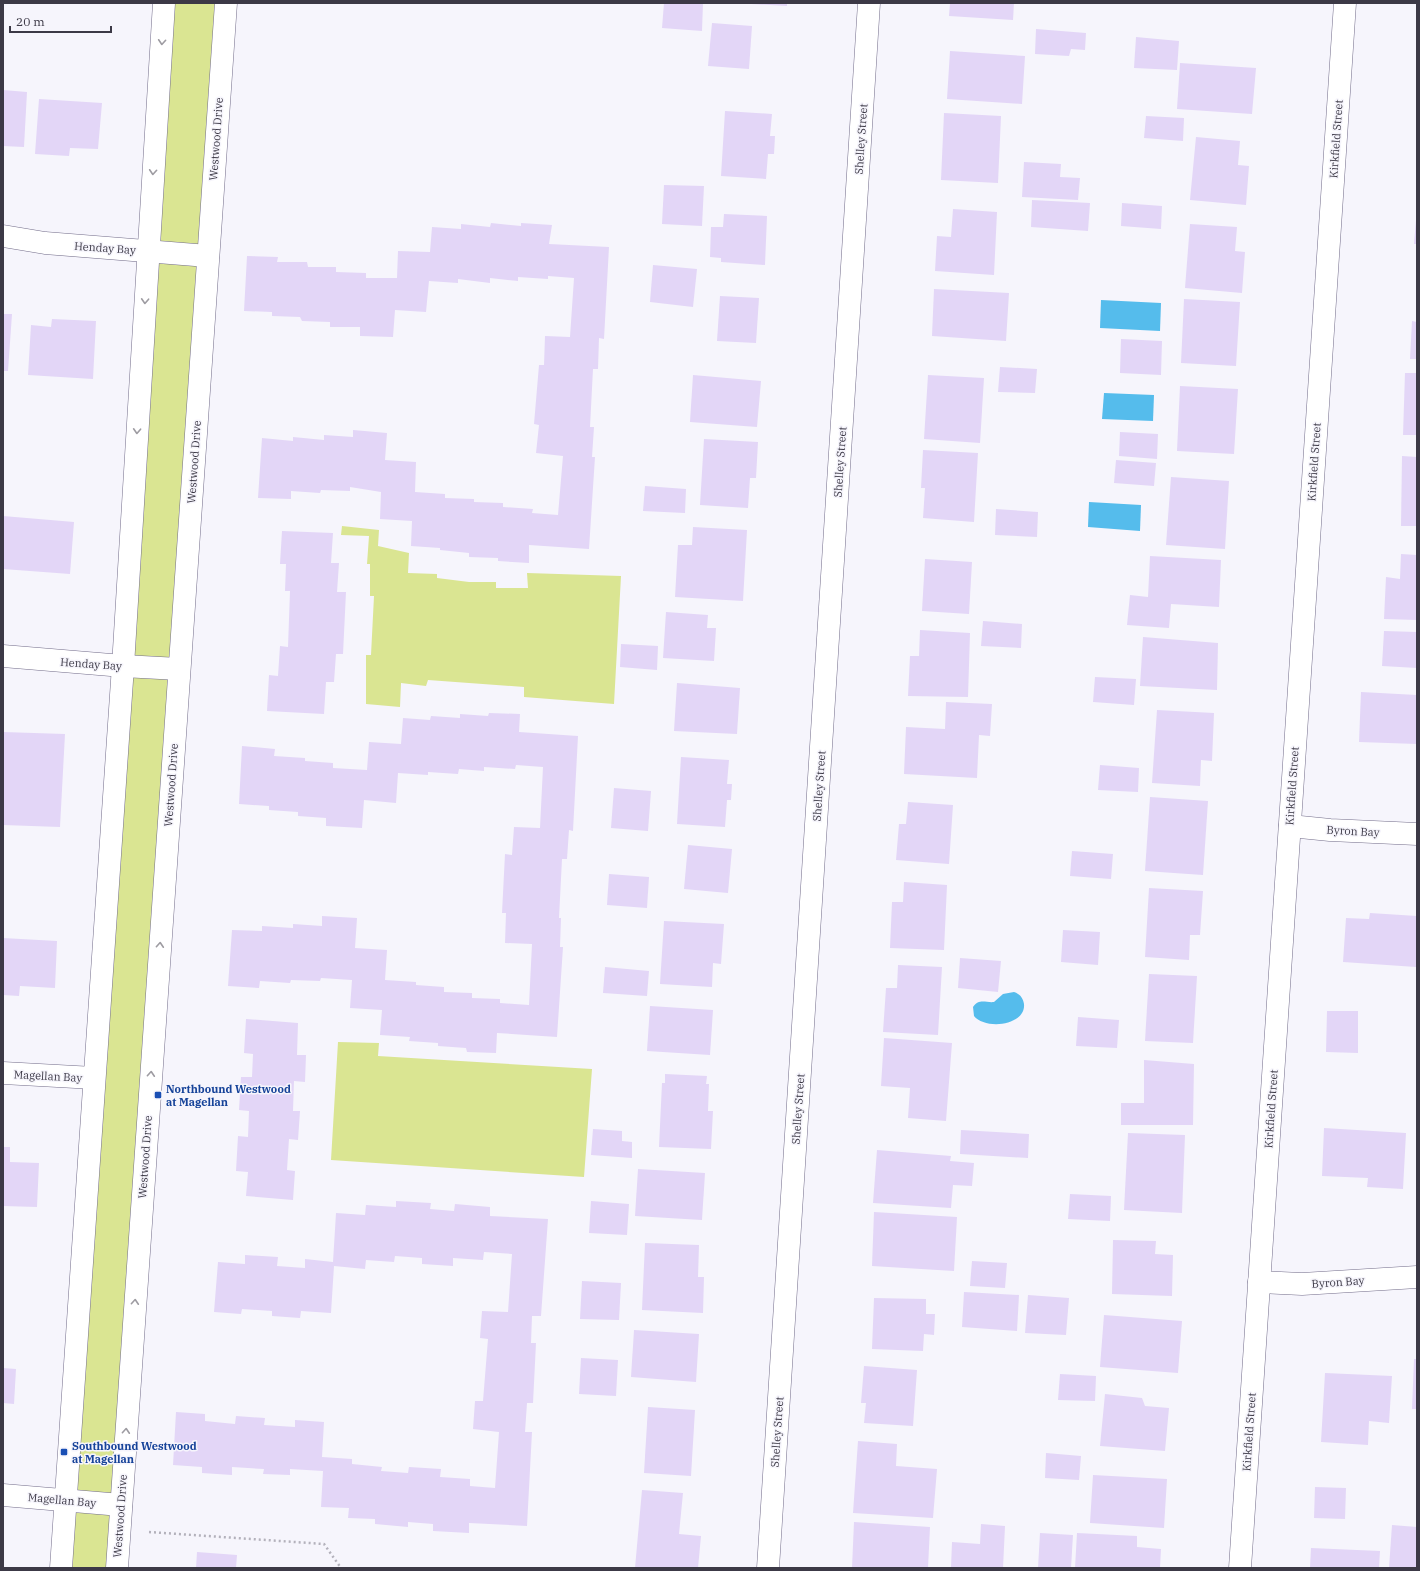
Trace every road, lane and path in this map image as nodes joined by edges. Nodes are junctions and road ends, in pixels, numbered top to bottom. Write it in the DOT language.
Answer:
graph roads {
  1 [pos="164,3"];
  2 [pos="226,3"];
  3 [pos="869,3"];
  4 [pos="1345,3"];
  5 [pos="3,236"];
  6 [pos="148,251"];
  7 [pos="208,256"];
  8 [pos="3,656"];
  9 [pos="123,666"];
  10 [pos="179,669"];
  11 [pos="1290,826"];
  12 [pos="1417,834"];
  13 [pos="3,1073"];
  14 [pos="94,1078"];
  15 [pos="1417,1277"];
  16 [pos="1259,1282"];
  17 [pos="3,1495"];
  18 [pos="65,1501"];
  19 [pos="121,1505"];
  20 [pos="149,1532"];
  21 [pos="61,1568"];
  22 [pos="117,1568"];
  23 [pos="341,1568"];
  24 [pos="768,1568"];
  25 [pos="1240,1568"];
  1 -- 6 [label="street, one-way"];
  2 -- 7 [label="street, Westwood Drive"];
  3 -- 24 [label="street, Shelley Street"];
  4 -- 11 [label="street, Kirkfield Street"];
  5 -- 6 [label="street, Henday Bay"];
  6 -- 7 [label="street, Henday Bay"];
  6 -- 9 [label="street, one-way"];
  7 -- 10 [label="street, Westwood Drive"];
  8 -- 9 [label="street, Henday Bay"];
  9 -- 10 [label="street, Henday Bay"];
  9 -- 14 [label="street"];
  19 -- 10 [label="street, Westwood Drive, one-way"];
  11 -- 12 [label="street, Byron Bay"];
  11 -- 16 [label="street, Kirkfield Street"];
  13 -- 14 [label="street, Magellan Bay"];
  14 -- 18 [label="street"];
  15 -- 16 [label="street, Byron Bay"];
  16 -- 25 [label="street, Kirkfield Street"];
  17 -- 18 [label="street, Magellan Bay"];
  18 -- 19 [label="street, Magellan Bay"];
  18 -- 21 [label="street"];
  19 -- 22 [label="street, Westwood Drive"];
  20 -- 23 [label="path"];
}
